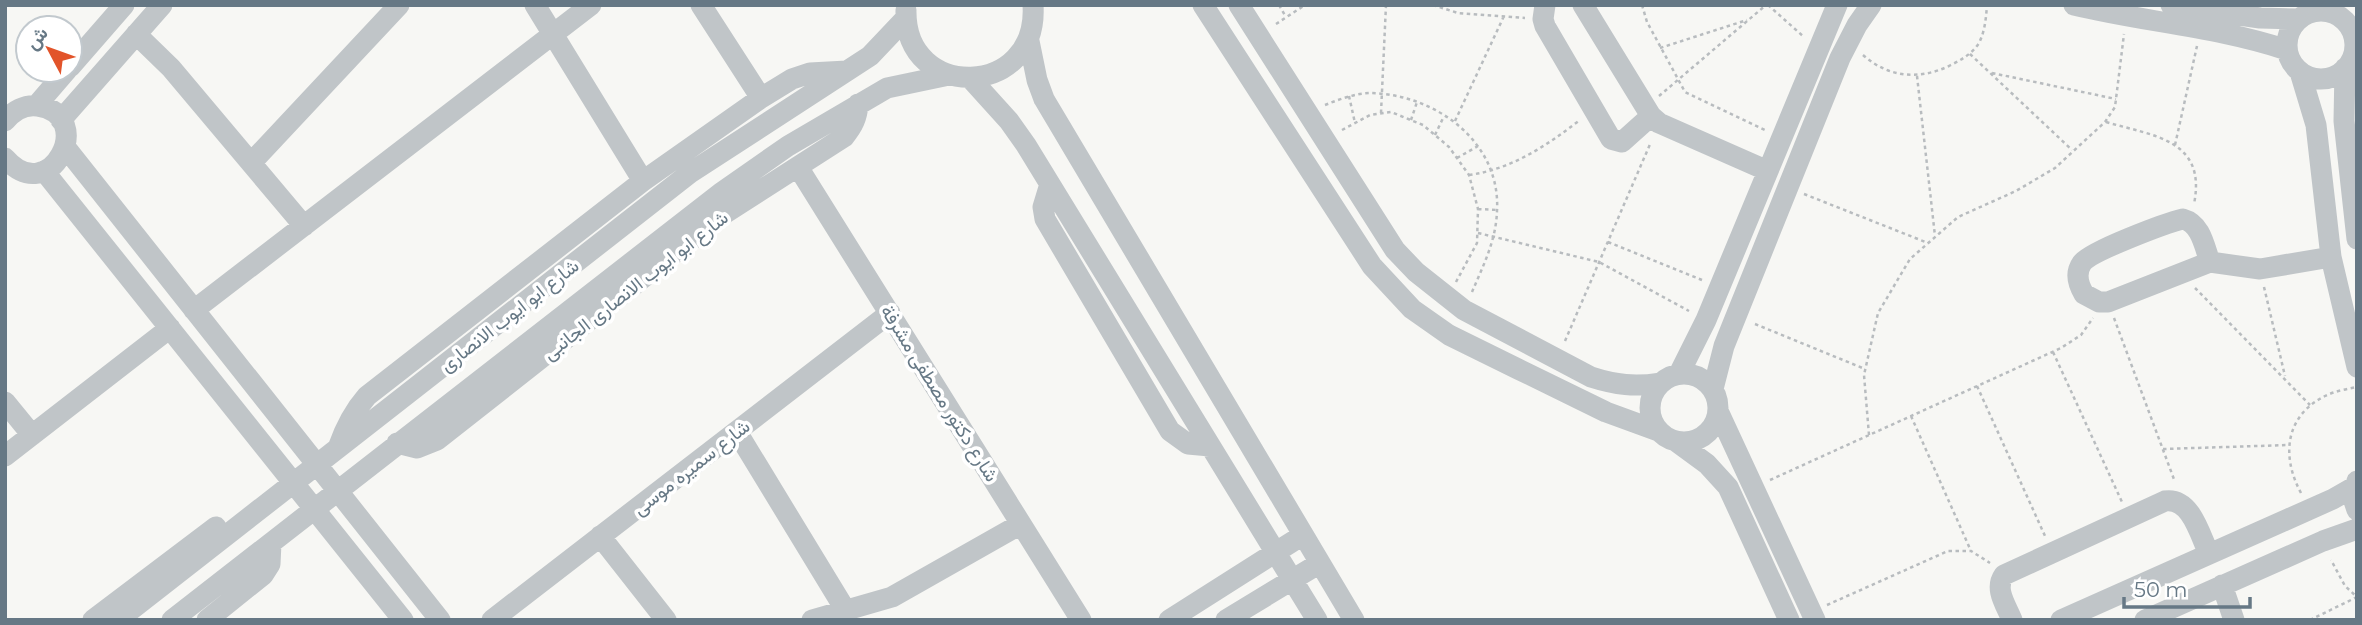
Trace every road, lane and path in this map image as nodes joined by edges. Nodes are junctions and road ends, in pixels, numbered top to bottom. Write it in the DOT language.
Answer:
graph roads {
  1 [pos="124,5"];
  2 [pos="162,5"];
  3 [pos="399,5"];
  4 [pos="536,5"];
  5 [pos="591,5"];
  6 [pos="701,5"];
  7 [pos="1203,5"];
  8 [pos="1239,5"];
  9 [pos="1279,5"];
  10 [pos="1305,5"];
  11 [pos="1386,5"];
  12 [pos="1433,5"];
  13 [pos="1452,5"];
  14 [pos="1583,5"];
  15 [pos="1642,5"];
  16 [pos="1767,5"];
  17 [pos="1837,5"];
  18 [pos="1871,5"];
  19 [pos="1987,5"];
  20 [pos="2074,5"];
  21 [pos="2171,5"];
  22 [pos="1034,6"];
  23 [pos="2325,8"];
  24 [pos="906,12"];
  25 [pos="1544,12"];
  26 [pos="1458,13"];
  27 [pos="1504,16"];
  28 [pos="1286,17"];
  29 [pos="2126,18"];
  30 [pos="1750,19"];
  31 [pos="2299,19"];
  32 [pos="2201,30"];
  33 [pos="136,34"];
  34 [pos="553,34"];
  35 [pos="1258,36"];
  36 [pos="1029,41"];
  37 [pos="1847,41"];
  38 [pos="2356,46"];
  39 [pos="1660,48"];
  40 [pos="1819,49"];
  41 [pos="2287,50"];
  42 [pos="84,51"];
  43 [pos="1970,54"];
  44 [pos="2345,68"];
  45 [pos="849,71"];
  46 [pos="1989,72"];
  47 [pos="2300,72"];
  48 [pos="950,75"];
  49 [pos="1917,76"];
  50 [pos="971,79"];
  51 [pos="1678,80"];
  52 [pos="49,84"];
  53 [pos="1382,95"];
  54 [pos="1349,96"];
  55 [pos="761,98"];
  56 [pos="2116,99"];
  57 [pos="1417,102"];
  58 [pos="858,104"];
  59 [pos="1594,109"];
  60 [pos="15,112"];
  61 [pos="1307,113"];
  62 [pos="1381,113"];
  63 [pos="1445,115"];
  64 [pos="1652,116"];
  65 [pos="61,120"];
  66 [pos="1411,120"];
  67 [pos="1455,121"];
  68 [pos="2105,122"];
  69 [pos="1355,123"];
  70 [pos="1435,135"];
  71 [pos="1782,138"];
  72 [pos="1324,139"];
  73 [pos="2175,145"];
  74 [pos="1478,146"];
  75 [pos="66,148"];
  76 [pos="2073,151"];
  77 [pos="5,158"];
  78 [pos="1457,158"];
  79 [pos="251,163"];
  80 [pos="799,167"];
  81 [pos="44,171"];
  82 [pos="1768,171"];
  83 [pos="1491,172"];
  84 [pos="1468,175"];
  85 [pos="643,181"];
  86 [pos="1787,187"];
  87 [pos="1478,209"];
  88 [pos="1498,210"];
  89 [pos="2191,221"];
  90 [pos="304,226"];
  91 [pos="1478,233"];
  92 [pos="1494,237"];
  93 [pos="1935,237"];
  94 [pos="2357,239"];
  95 [pos="1608,242"];
  96 [pos="1928,243"];
  97 [pos="2331,257"];
  98 [pos="2210,261"];
  99 [pos="1599,262"];
  100 [pos="2260,269"];
  101 [pos="2181,273"];
  102 [pos="1720,287"];
  103 [pos="2104,302"];
  104 [pos="1456,305"];
  105 [pos="194,310"];
  106 [pos="890,313"];
  107 [pos="1735,316"];
  108 [pos="1706,320"];
  109 [pos="170,328"];
  110 [pos="2053,352"];
  111 [pos="1557,360"];
  112 [pos="2357,367"];
  113 [pos="1865,369"];
  114 [pos="1669,378"];
  115 [pos="2286,380"];
  116 [pos="1977,386"];
  117 [pos="2357,387"];
  118 [pos="1713,389"];
  119 [pos="5,402"];
  120 [pos="2310,405"];
  121 [pos="1718,411"];
  122 [pos="1911,415"];
  123 [pos="1658,431"];
  124 [pos="737,432"];
  125 [pos="32,435"];
  126 [pos="1869,435"];
  127 [pos="1678,442"];
  128 [pos="397,443"];
  129 [pos="2289,445"];
  130 [pos="338,448"];
  131 [pos="2162,449"];
  132 [pos="5,456"];
  133 [pos="317,464"];
  134 [pos="293,482"];
  135 [pos="2356,484"];
  136 [pos="1755,487"];
  137 [pos="337,491"];
  138 [pos="2183,505"];
  139 [pos="314,508"];
  140 [pos="2309,509"];
  141 [pos="2357,510"];
  142 [pos="2129,517"];
  143 [pos="242,523"];
  144 [pos="1021,524"];
  145 [pos="2357,529"];
  146 [pos="1303,535"];
  147 [pos="600,536"];
  148 [pos="271,543"];
  149 [pos="1971,551"];
  150 [pos="1275,552"];
  151 [pos="2053,552"];
  152 [pos="2209,554"];
  153 [pos="1320,563"];
  154 [pos="2004,575"];
  155 [pos="1292,579"];
  156 [pos="2222,585"];
  157 [pos="2357,597"];
  158 [pos="846,611"];
  159 [pos="1814,616"];
  160 [pos="93,620"];
  161 [pos="118,620"];
  162 [pos="172,620"];
  163 [pos="207,620"];
  164 [pos="402,620"];
  165 [pos="440,620"];
  166 [pos="492,620"];
  167 [pos="666,620"];
  168 [pos="812,620"];
  169 [pos="1082,620"];
  170 [pos="1169,620"];
  171 [pos="1226,620"];
  172 [pos="1317,620"];
  173 [pos="1354,620"];
  174 [pos="1788,620"];
  175 [pos="2012,620"];
  176 [pos="2061,620"];
  177 [pos="2145,620"];
  178 [pos="2234,620"];
  179 [pos="2311,620"];
  1 -- 42 [label="street"];
  2 -- 33 [label="street"];
  3 -- 79 [label="street"];
  4 -- 34 [label="street"];
  5 -- 34 [label="street"];
  6 -- 55 [label="street"];
  7 -- 123 [label="street"];
  8 -- 35 [label="street"];
  9 -- 28 [label="path"];
  10 -- 28 [label="path"];
  11 -- 53 [label="path"];
  12 -- 26 [label="path"];
  13 -- 26 [label="path"];
  14 -- 64 [label="street"];
  15 -- 39 [label="path"];
  16 -- 30 [label="path"];
  16 -- 40 [label="path"];
  17 -- 40 [label="street"];
  18 -- 37 [label="street"];
  19 -- 43 [label="path"];
  20 -- 29 [label="street"];
  21 -- 31 [label="street"];
  22 -- 36 [label="street"];
  23 -- 31 [label="street"];
  23 -- 38 [label="street"];
  24 -- 45 [label="street, شارع ابو ايوب الانصارى"];
  24 -- 48 [label="street"];
  25 -- 27 [label="path"];
  25 -- 59 [label="street"];
  26 -- 27 [label="path"];
  27 -- 67 [label="path"];
  28 -- 35 [label="path"];
  29 -- 32 [label="street"];
  29 -- 56 [label="path"];
  30 -- 39 [label="path"];
  30 -- 51 [label="path"];
  31 -- 41 [label="street"];
  32 -- 41 [label="street"];
  32 -- 73 [label="path"];
  33 -- 65 [label="street"];
  33 -- 79 [label="street"];
  34 -- 85 [label="street"];
  34 -- 90 [label="street"];
  35 -- 61 [label="street"];
  36 -- 50 [label="street"];
  36 -- 146 [label="street"];
  37 -- 49 [label="path"];
  37 -- 86 [label="street"];
  38 -- 44 [label="street"];
  39 -- 51 [label="path"];
  40 -- 71 [label="street"];
  41 -- 47 [label="street"];
  43 -- 46 [label="path"];
  43 -- 49 [label="path"];
  44 -- 47 [label="street"];
  44 -- 94 [label="street"];
  45 -- 55 [label="street"];
  45 -- 130 [label="street, شارع ابو ايوب الانصارى"];
  46 -- 56 [label="path"];
  46 -- 76 [label="path"];
  47 -- 97 [label="street"];
  48 -- 50 [label="street"];
  48 -- 58 [label="street, شارع ابو ايوب الانصارى"];
  49 -- 93 [label="path"];
  50 -- 150 [label="street"];
  51 -- 64 [label="path"];
  51 -- 71 [label="path"];
  52 -- 60 [label="street"];
  53 -- 54 [label="path"];
  53 -- 57 [label="path"];
  53 -- 62 [label="path"];
  54 -- 61 [label="path"];
  54 -- 69 [label="path"];
  55 -- 85 [label="street"];
  56 -- 68 [label="path"];
  57 -- 63 [label="path"];
  57 -- 66 [label="path"];
  58 -- 80 [label="street, شارع ابو ايوب الانصارى الجانبى"];
  58 -- 128 [label="street, شارع ابو ايوب الانصارى"];
  59 -- 64 [label="street"];
  59 -- 83 [label="path"];
  60 -- 65 [label="street"];
  61 -- 72 [label="street"];
  62 -- 66 [label="path"];
  62 -- 69 [label="path"];
  63 -- 67 [label="path"];
  63 -- 70 [label="path"];
  64 -- 82 [label="street"];
  64 -- 95 [label="path"];
  65 -- 75 [label="street"];
  66 -- 70 [label="path"];
  67 -- 74 [label="path"];
  68 -- 73 [label="path"];
  68 -- 76 [label="path"];
  69 -- 72 [label="path"];
  70 -- 78 [label="path"];
  71 -- 82 [label="street"];
  72 -- 104 [label="street"];
  73 -- 89 [label="path"];
  74 -- 78 [label="path"];
  74 -- 83 [label="path"];
  75 -- 81 [label="street"];
  75 -- 105 [label="street"];
  76 -- 93 [label="path"];
  77 -- 81 [label="street"];
  78 -- 84 [label="path"];
  79 -- 90 [label="street"];
  80 -- 106 [label="street, شارع دكتور مصطفى مشرفة"];
  80 -- 128 [label="street, شارع ابو ايوب الانصارى الجانبى"];
  81 -- 109 [label="street"];
  82 -- 102 [label="street"];
  83 -- 84 [label="path"];
  83 -- 88 [label="path"];
  84 -- 87 [label="path"];
  85 -- 130 [label="street"];
  86 -- 96 [label="path"];
  86 -- 107 [label="street"];
  87 -- 88 [label="path"];
  87 -- 91 [label="path"];
  88 -- 92 [label="path"];
  89 -- 98 [label="street"];
  89 -- 103 [label="street"];
  90 -- 105 [label="street"];
  91 -- 92 [label="path"];
  91 -- 104 [label="path"];
  92 -- 99 [label="path"];
  92 -- 104 [label="path"];
  93 -- 96 [label="path"];
  95 -- 99 [label="path"];
  95 -- 102 [label="path"];
  96 -- 113 [label="path"];
  97 -- 100 [label="street"];
  97 -- 112 [label="street"];
  98 -- 100 [label="street"];
  98 -- 101 [label="street"];
  99 -- 108 [label="path"];
  99 -- 111 [label="path"];
  100 -- 115 [label="path"];
  101 -- 103 [label="street"];
  101 -- 115 [label="path"];
  102 -- 108 [label="street"];
  103 -- 110 [label="path"];
  103 -- 131 [label="path"];
  104 -- 111 [label="street"];
  105 -- 133 [label="street"];
  106 -- 124 [label="street, شارع سميره موسى"];
  106 -- 144 [label="street, شارع دكتور مصطفى مشرفة"];
  107 -- 113 [label="path"];
  107 -- 118 [label="street"];
  108 -- 114 [label="street"];
  109 -- 125 [label="street"];
  109 -- 134 [label="street"];
  110 -- 116 [label="path"];
  110 -- 142 [label="path"];
  111 -- 114 [label="street"];
  113 -- 126 [label="path"];
  114 -- 118 [label="street"];
  114 -- 123 [label="street"];
  115 -- 120 [label="path"];
  116 -- 122 [label="path"];
  116 -- 151 [label="path"];
  117 -- 120 [label="path"];
  118 -- 121 [label="street"];
  119 -- 125 [label="street"];
  120 -- 129 [label="path"];
  121 -- 127 [label="street"];
  121 -- 136 [label="street"];
  122 -- 126 [label="path"];
  122 -- 149 [label="path"];
  123 -- 127 [label="street"];
  124 -- 147 [label="street, شارع سميره موسى"];
  124 -- 158 [label="street"];
  125 -- 132 [label="street"];
  126 -- 136 [label="path"];
  127 -- 174 [label="street"];
  128 -- 137 [label="street, شارع ابو ايوب الانصارى"];
  129 -- 131 [label="path"];
  129 -- 140 [label="path"];
  130 -- 133 [label="street, شارع ابو ايوب الانصارى"];
  131 -- 138 [label="path"];
  133 -- 134 [label="street, شارع ابو ايوب الانصارى"];
  133 -- 137 [label="street"];
  134 -- 139 [label="street"];
  134 -- 143 [label="street, شارع ابو ايوب الانصارى"];
  135 -- 140 [label="street"];
  135 -- 141 [label="street"];
  136 -- 159 [label="street"];
  137 -- 139 [label="street, شارع ابو ايوب الانصارى"];
  137 -- 165 [label="street"];
  138 -- 142 [label="street"];
  138 -- 152 [label="street"];
  139 -- 148 [label="street, شارع ابو ايوب الانصارى"];
  139 -- 164 [label="street"];
  140 -- 152 [label="street"];
  142 -- 151 [label="street"];
  143 -- 160 [label="street"];
  143 -- 161 [label="street, شارع ابو ايوب الانصارى"];
  144 -- 158 [label="street"];
  144 -- 169 [label="street, شارع دكتور مصطفى مشرفة"];
  145 -- 156 [label="street"];
  146 -- 150 [label="street"];
  146 -- 153 [label="street"];
  147 -- 166 [label="street, شارع سميره موسى"];
  147 -- 167 [label="street"];
  148 -- 162 [label="street, شارع ابو ايوب الانصارى"];
  148 -- 163 [label="street"];
  149 -- 154 [label="path"];
  149 -- 159 [label="path"];
  150 -- 155 [label="street"];
  150 -- 170 [label="street"];
  151 -- 154 [label="street"];
  152 -- 176 [label="street"];
  153 -- 155 [label="street"];
  153 -- 173 [label="street"];
  154 -- 175 [label="street"];
  155 -- 171 [label="street"];
  155 -- 172 [label="street"];
  156 -- 177 [label="street"];
  156 -- 178 [label="street"];
  157 -- 179 [label="path"];
  158 -- 168 [label="street"];
}
